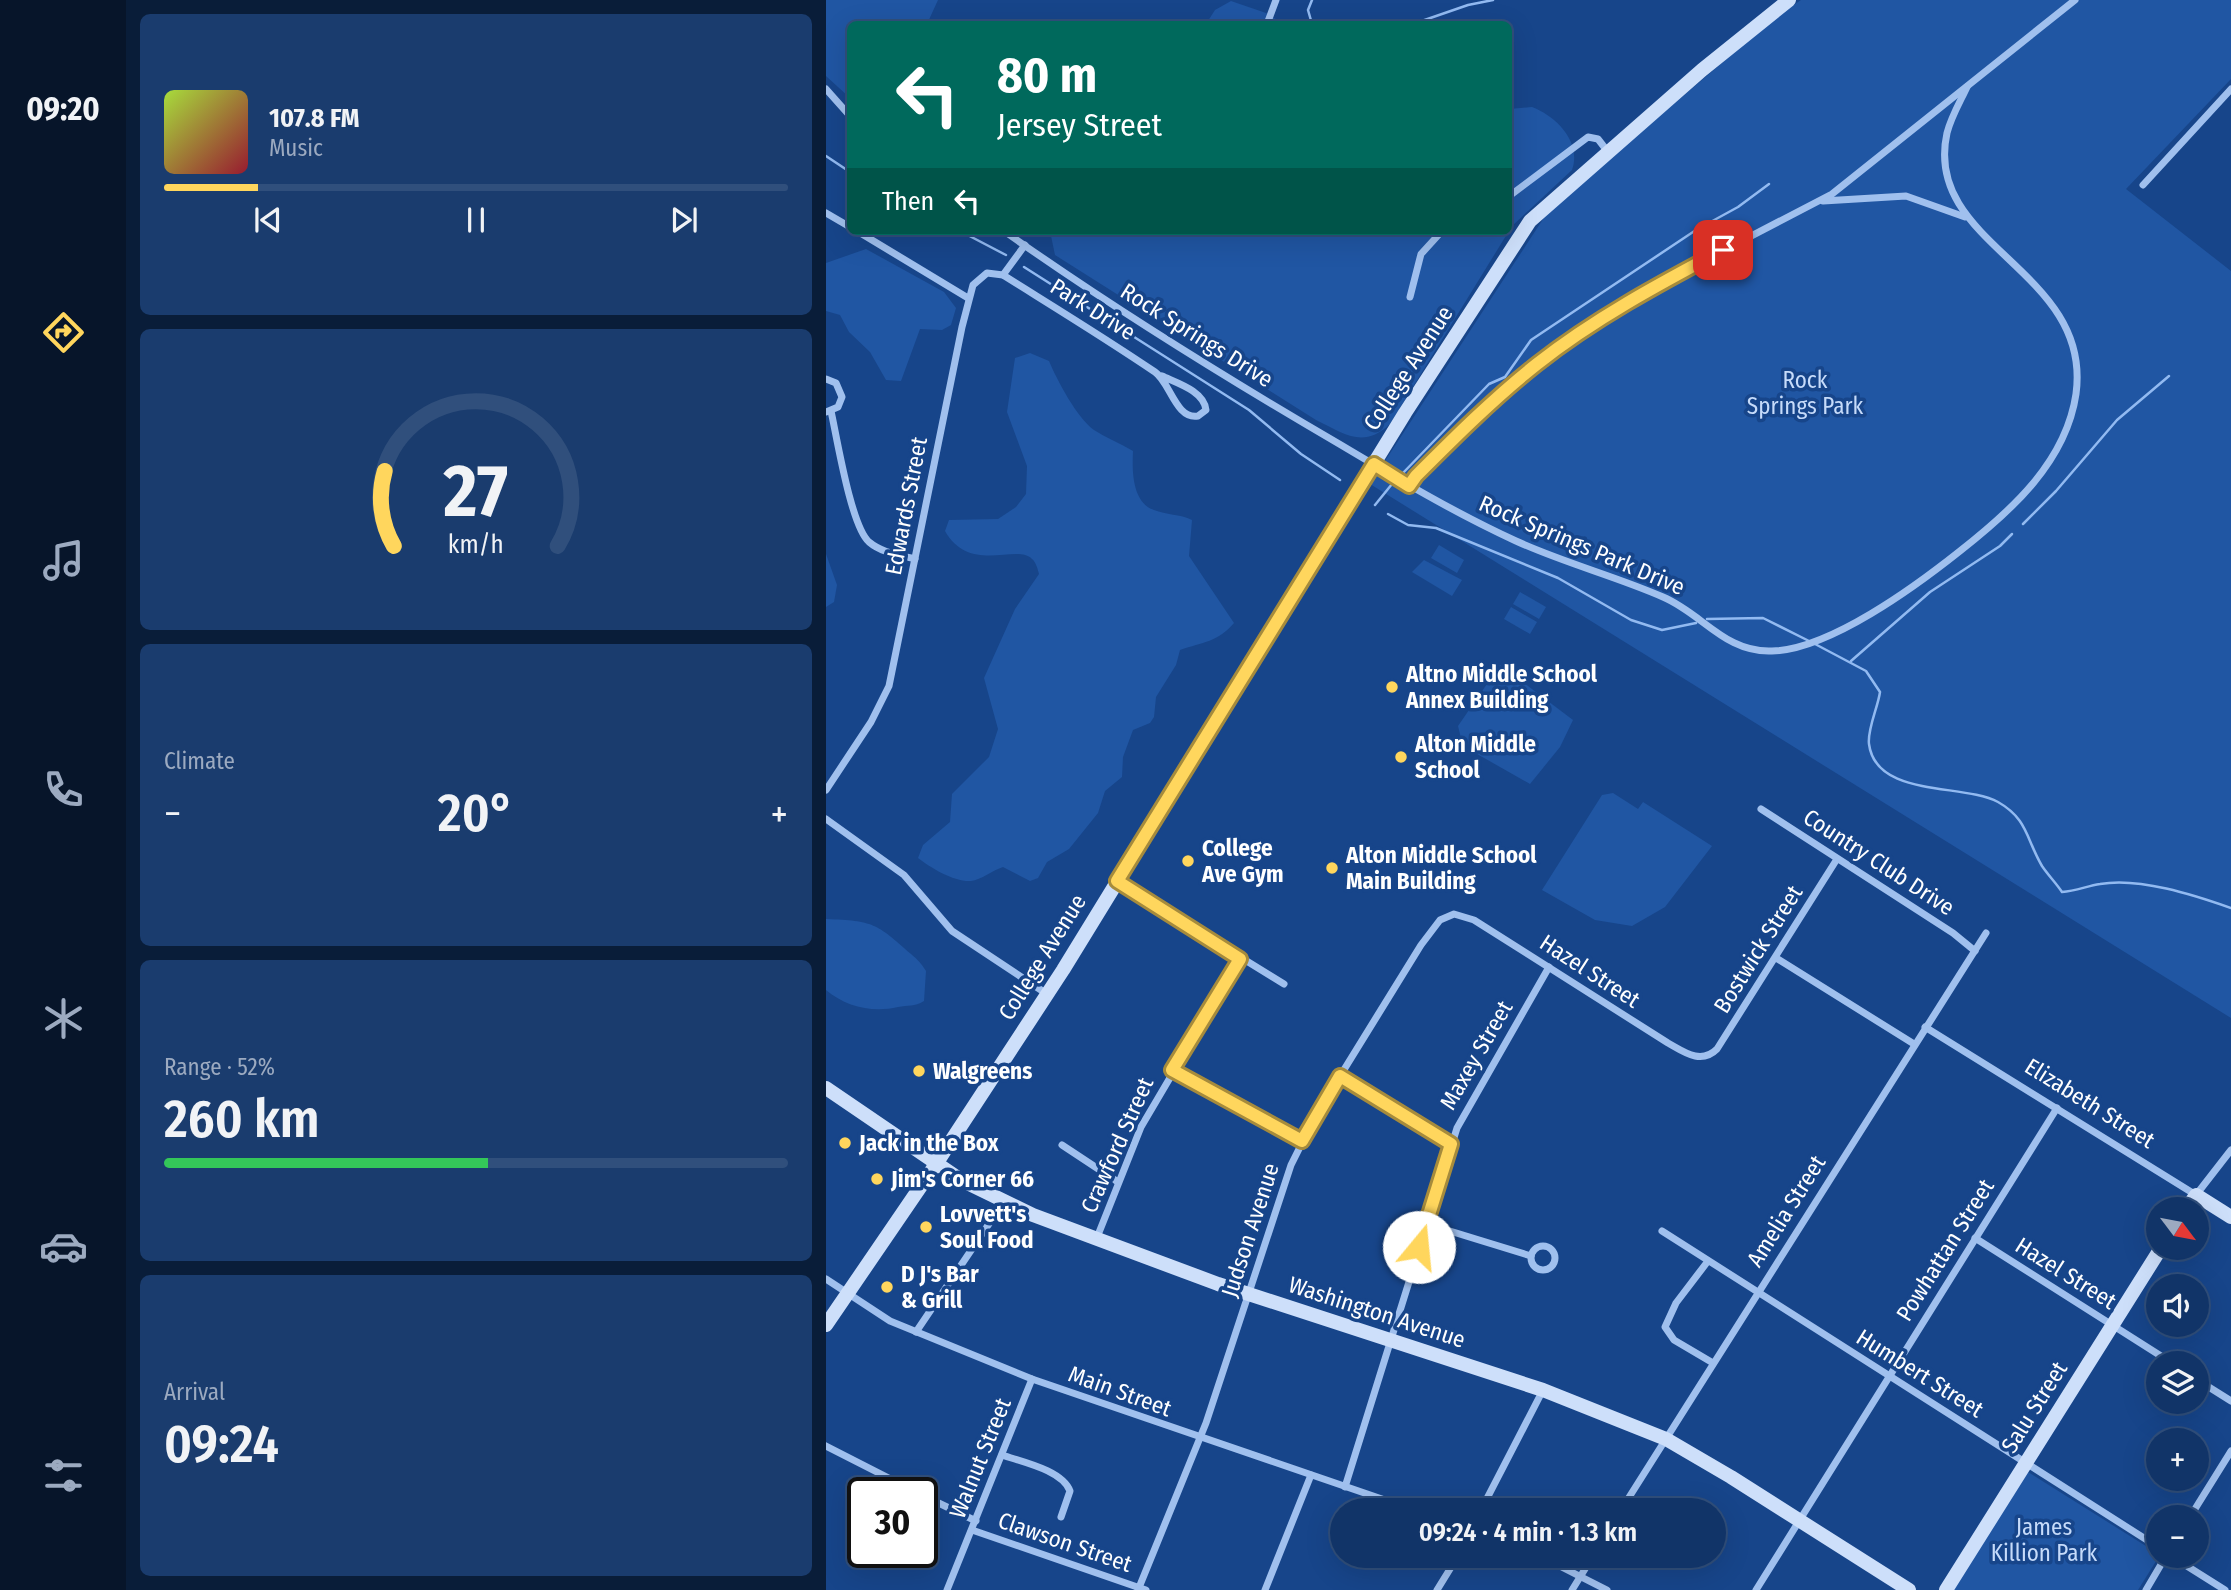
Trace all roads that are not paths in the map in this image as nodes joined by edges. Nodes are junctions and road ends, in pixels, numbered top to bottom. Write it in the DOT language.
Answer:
graph roads {
  1 [pos="1276,0"];
  2 [pos="1789,0"];
  3 [pos="2075,0"];
  4 [pos="1269,21"];
  5 [pos="1967,87"];
  6 [pos="826,89"];
  7 [pos="2231,89"];
  8 [pos="847,113"];
  9 [pos="1608,152"];
  10 [pos="2143,185"];
  11 [pos="1512,194"];
  12 [pos="1821,201"];
  13 [pos="826,213"];
  14 [pos="1965,217"];
  15 [pos="847,225"];
  16 [pos="864,235"];
  17 [pos="1010,235"];
  18 [pos="1438,235"];
  19 [pos="1025,245"];
  20 [pos="1003,275"];
  21 [pos="968,298"];
  22 [pos="1409,298"];
  23 [pos="1162,376"];
  24 [pos="826,379"];
  25 [pos="829,411"];
  26 [pos="1374,464"];
  27 [pos="1409,486"];
  28 [pos="915,559"];
  29 [pos="826,790"];
  30 [pos="1761,809"];
  31 [pos="826,819"];
  32 [pos="1837,859"];
  33 [pos="1117,881"];
  34 [pos="1454,914"];
  35 [pos="1986,933"];
  36 [pos="1975,951"];
  37 [pos="1776,958"];
  38 [pos="1240,959"];
  39 [pos="1549,967"];
  40 [pos="1284,985"];
  41 [pos="1047,994"];
  42 [pos="1926,1027"];
  43 [pos="1914,1044"];
  44 [pos="1707,1056"];
  45 [pos="1172,1070"];
  46 [pos="1340,1076"];
  47 [pos="826,1088"];
  48 [pos="2057,1108"];
  49 [pos="1302,1141"];
  50 [pos="1451,1144"];
  51 [pos="1062,1145"];
  52 [pos="2231,1150"];
  53 [pos="936,1164"];
  54 [pos="1118,1182"];
  55 [pos="2196,1195"];
  56 [pos="1003,1203"];
  57 [pos="2231,1217"];
  58 [pos="1427,1224"];
  59 [pos="1662,1231"];
  60 [pos="1975,1238"];
  61 [pos="1096,1240"];
  62 [pos="1531,1256"];
  63 [pos="2153,1260"];
  64 [pos="1708,1261"];
  65 [pos="826,1279"];
  66 [pos="847,1293"];
  67 [pos="1758,1293"];
  68 [pos="1248,1294"];
  69 [pos="826,1325"];
  70 [pos="2112,1325"];
  71 [pos="916,1332"];
  72 [pos="1391,1340"];
  73 [pos="2153,1351"];
  74 [pos="1713,1363"];
  75 [pos="1888,1376"];
  76 [pos="1032,1380"];
  77 [pos="2209,1387"];
  78 [pos="1543,1390"];
  79 [pos="2231,1401"];
  80 [pos="1666,1438"];
  81 [pos="1200,1439"];
  82 [pos="826,1446"];
  83 [pos="2231,1451"];
  84 [pos="1002,1455"];
  85 [pos="2025,1463"];
  86 [pos="1311,1475"];
  87 [pos="887,1477"];
  88 [pos="1345,1486"];
  89 [pos="1380,1498"];
  90 [pos="1487,1498"];
  91 [pos="1628,1498"];
  92 [pos="938,1503"];
  93 [pos="2197,1505"];
  94 [pos="1061,1517"];
  95 [pos="1799,1520"];
  96 [pos="976,1521"];
  97 [pos="972,1530"];
  98 [pos="2146,1539"];
  99 [pos="1451,1568"];
  100 [pos="1566,1568"];
  101 [pos="1585,1568"];
  102 [pos="2161,1568"];
  103 [pos="2189,1568"];
  104 [pos="1581,1575"];
  105 [pos="1141,1589"];
  106 [pos="947,1590"];
  107 [pos="1265,1590"];
  108 [pos="1437,1590"];
  109 [pos="1572,1590"];
  110 [pos="1607,1590"];
  111 [pos="1756,1590"];
  112 [pos="1909,1590"];
  113 [pos="1946,1590"];
  114 [pos="2146,1590"];
  115 [pos="2225,1590"];
  1 -- 4 [label="street"];
  2 -- 9 [label="main road, College Avenue"];
  3 -- 5 [label="street, Rock Springs Park Drive"];
  5 -- 12 [label="street, Rock Springs Park Drive"];
  5 -- 14 [label="street, Rock Springs Park Drive"];
  6 -- 8 [label="street"];
  7 -- 10 [label="street"];
  9 -- 11 [label="street"];
  9 -- 26 [label="main road, College Avenue"];
  12 -- 14 [label="street, Rock Springs Park Drive"];
  12 -- 27 [label="street, Rock Springs Park Drive"];
  13 -- 15 [label="street"];
  14 -- 27 [label="street, Rock Springs Park Drive"];
  16 -- 21 [label="street"];
  17 -- 19 [label="street, Rock Springs Drive"];
  18 -- 22 [label="street"];
  19 -- 20 [label="street"];
  19 -- 26 [label="street, Rock Springs Drive"];
  20 -- 21 [label="street, Edwards Street"];
  20 -- 23 [label="street, Park Drive"];
  21 -- 28 [label="street, Edwards Street"];
  23 -- 23 [label="street, Park Drive"];
  24 -- 25 [label="street"];
  25 -- 28 [label="street"];
  26 -- 27 [label="street, Rock Springs Park Drive"];
  26 -- 33 [label="main road, College Avenue"];
  28 -- 29 [label="street, Edwards Street"];
  30 -- 32 [label="street, Country Club Drive"];
  31 -- 41 [label="street"];
  32 -- 36 [label="street, Country Club Drive"];
  32 -- 37 [label="street, Bostwick Street"];
  33 -- 38 [label="street"];
  33 -- 41 [label="main road, College Avenue"];
  34 -- 39 [label="street, Hazel Street"];
  34 -- 46 [label="street, Judson Avenue"];
  35 -- 36 [label="street, Amelia Street"];
  36 -- 42 [label="street, Amelia Street"];
  37 -- 43 [label="street"];
  37 -- 44 [label="street, Bostwick Street"];
  38 -- 40 [label="street"];
  38 -- 45 [label="street, Crawford Street"];
  39 -- 44 [label="street, Hazel Street"];
  39 -- 50 [label="street, Maxey Street"];
  41 -- 53 [label="main road, College Avenue"];
  42 -- 43 [label="street, Amelia Street"];
  42 -- 48 [label="street, Elizabeth Street"];
  43 -- 67 [label="street, Amelia Street"];
  45 -- 49 [label="street"];
  45 -- 54 [label="street, Crawford Street"];
  46 -- 49 [label="street, Judson Avenue"];
  46 -- 50 [label="street"];
  47 -- 53 [label="main road, Washington Avenue"];
  48 -- 55 [label="street, Elizabeth Street"];
  48 -- 60 [label="street, Powhattan Street"];
  49 -- 68 [label="street, Judson Avenue"];
  50 -- 58 [label="street, Maxey Street"];
  51 -- 54 [label="street"];
  52 -- 55 [label="street"];
  53 -- 56 [label="main road, Washington Avenue"];
  53 -- 66 [label="main road, College Avenue"];
  54 -- 61 [label="street, Crawford Street"];
  55 -- 57 [label="main road, Elizabeth Street"];
  56 -- 61 [label="main road, Washington Avenue"];
  56 -- 71 [label="street"];
  58 -- 62 [label="street"];
  58 -- 72 [label="street, Maxey Street"];
  59 -- 64 [label="street, Humbert Street"];
  60 -- 70 [label="street, Hazel Street"];
  60 -- 75 [label="street, Powhattan Street"];
  61 -- 68 [label="main road, Washington Avenue"];
  63 -- 70 [label="main road, Salu Street"];
  64 -- 67 [label="street, Humbert Street"];
  64 -- 74 [label="street"];
  65 -- 66 [label="street, Main Street"];
  66 -- 69 [label="main road, College Avenue"];
  66 -- 71 [label="street, Main Street"];
  67 -- 74 [label="street, Amelia Street"];
  67 -- 75 [label="street, Humbert Street"];
  68 -- 72 [label="main road, Washington Avenue"];
  68 -- 81 [label="street, Judson Avenue"];
  70 -- 73 [label="street, Hazel Street"];
  70 -- 85 [label="main road, Salu Street"];
  71 -- 76 [label="street, Main Street"];
  72 -- 78 [label="main road, Washington Avenue"];
  72 -- 88 [label="street, Maxey Street"];
  74 -- 80 [label="street, Amelia Street"];
  75 -- 85 [label="street, Humbert Street"];
  75 -- 95 [label="street, Powhattan Street"];
  76 -- 81 [label="street, Main Street"];
  76 -- 84 [label="street, Walnut Street"];
  77 -- 79 [label="street"];
  78 -- 80 [label="main road, Washington Avenue"];
  78 -- 90 [label="street"];
  80 -- 91 [label="street, Amelia Street"];
  80 -- 95 [label="main road, Washington Avenue"];
  81 -- 86 [label="street, Main Street"];
  81 -- 105 [label="street, Judson Avenue"];
  82 -- 87 [label="street, Clawson Street"];
  83 -- 93 [label="street"];
  84 -- 94 [label="street"];
  84 -- 96 [label="street, Walnut Street"];
  85 -- 98 [label="street, Humbert Street"];
  85 -- 113 [label="main road, Salu Street"];
  86 -- 88 [label="street, Main Street"];
  86 -- 107 [label="street"];
  88 -- 89 [label="street, Main Street"];
  92 -- 96 [label="street, Clawson Street"];
  95 -- 111 [label="street, Powhattan Street"];
  95 -- 112 [label="main road, Washington Avenue"];
  96 -- 97 [label="street, Walnut Street"];
  97 -- 105 [label="street, Clawson Street"];
  97 -- 106 [label="street, Walnut Street"];
  99 -- 108 [label="street"];
  100 -- 104 [label="street"];
  101 -- 104 [label="street"];
  102 -- 114 [label="street"];
  103 -- 115 [label="street"];
  104 -- 109 [label="street"];
  104 -- 110 [label="street"];
}
